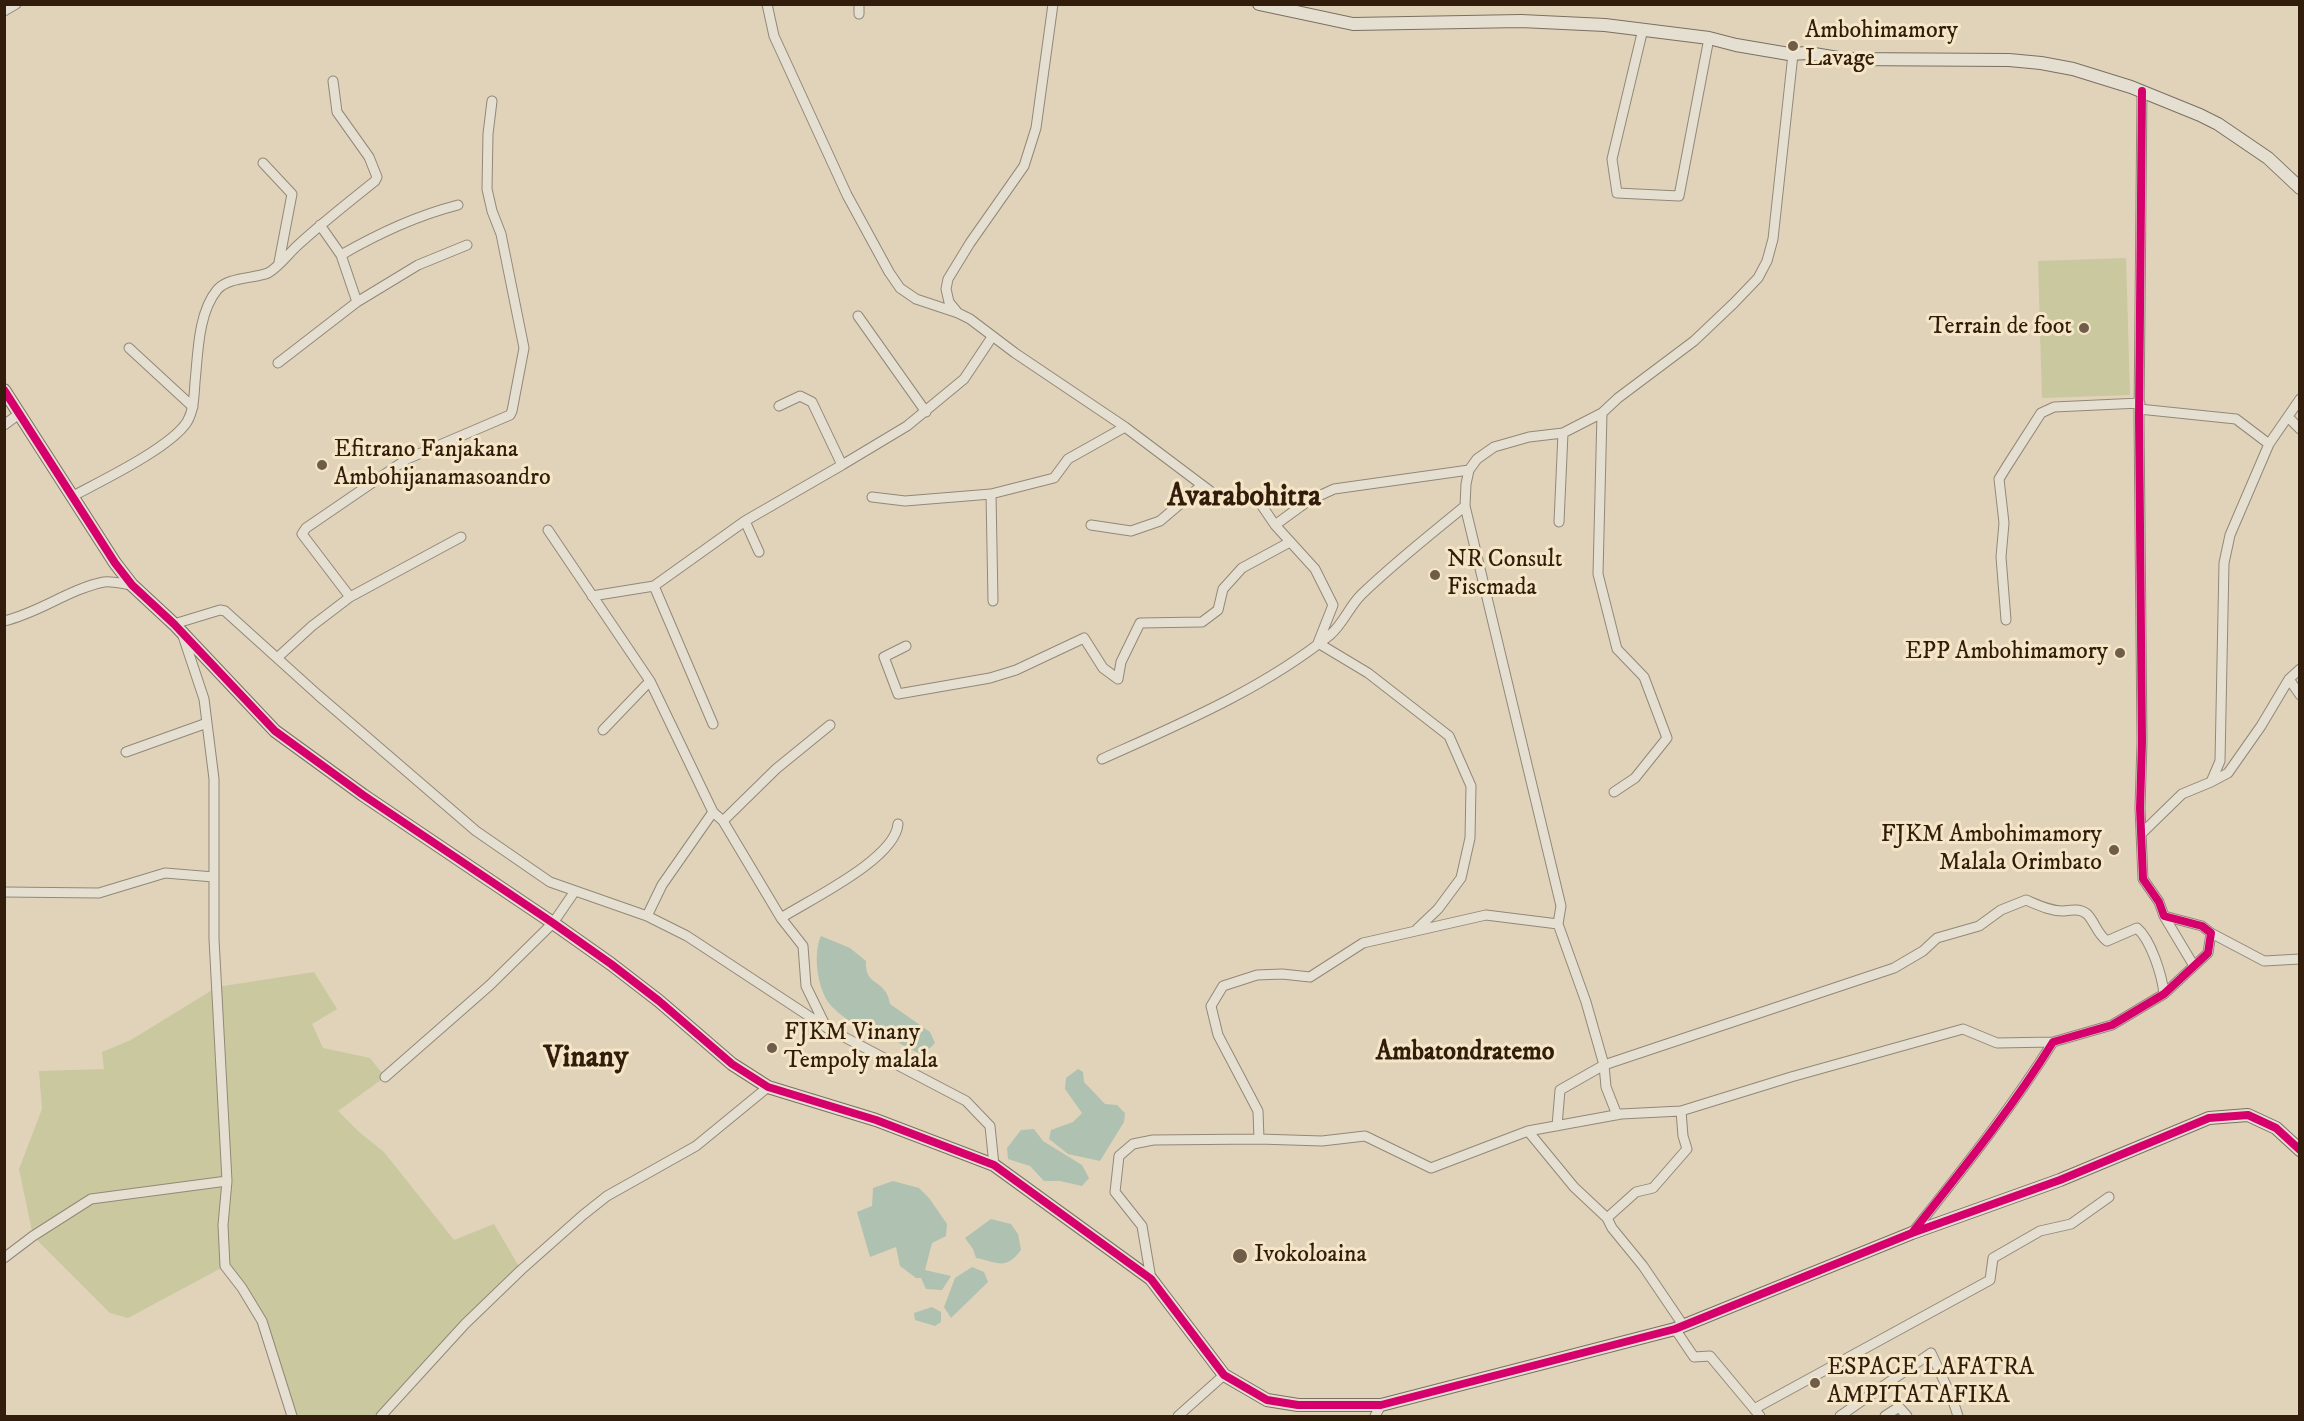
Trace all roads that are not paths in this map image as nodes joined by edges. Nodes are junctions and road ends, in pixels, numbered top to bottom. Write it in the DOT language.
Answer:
graph roads {
  1 [pos="16,4"];
  2 [pos="768,4"];
  3 [pos="1053,4"];
  4 [pos="1259,4"];
  5 [pos="4,12"];
  6 [pos="1643,29"];
  7 [pos="1709,38"];
  8 [pos="1793,54"];
  9 [pos="333,81"];
  10 [pos="2142,91"];
  11 [pos="492,101"];
  12 [pos="263,163"];
  13 [pos="2300,188"];
  14 [pos="458,205"];
  15 [pos="320,225"];
  16 [pos="467,245"];
  17 [pos="341,255"];
  18 [pos="279,262"];
  19 [pos="357,302"];
  20 [pos="958,313"];
  21 [pos="858,316"];
  22 [pos="992,337"];
  23 [pos="129,348"];
  24 [pos="278,363"];
  25 [pos="4,390"];
  26 [pos="2300,399"];
  27 [pos="779,406"];
  28 [pos="2139,406"];
  29 [pos="193,407"];
  30 [pos="926,412"];
  31 [pos="20,414"];
  32 [pos="1602,414"];
  33 [pos="2288,417"];
  34 [pos="4,425"];
  35 [pos="1125,427"];
  36 [pos="2300,429"];
  37 [pos="1563,433"];
  38 [pos="2269,444"];
  39 [pos="842,465"];
  40 [pos="1469,470"];
  41 [pos="1201,486"];
  42 [pos="991,494"];
  43 [pos="73,496"];
  44 [pos="872,497"];
  45 [pos="1465,506"];
  46 [pos="745,521"];
  47 [pos="1559,522"];
  48 [pos="1091,525"];
  49 [pos="1275,525"];
  50 [pos="548,530"];
  51 [pos="461,537"];
  52 [pos="1290,542"];
  53 [pos="759,552"];
  54 [pos="132,585"];
  55 [pos="654,586"];
  56 [pos="592,596"];
  57 [pos="350,597"];
  58 [pos="993,601"];
  59 [pos="2006,620"];
  60 [pos="4,621"];
  61 [pos="178,627"];
  62 [pos="1318,643"];
  63 [pos="906,646"];
  64 [pos="278,658"];
  65 [pos="2300,669"];
  66 [pos="2289,679"];
  67 [pos="650,681"];
  68 [pos="2300,695"];
  69 [pos="207,723"];
  70 [pos="713,724"];
  71 [pos="830,725"];
  72 [pos="603,730"];
  73 [pos="126,752"];
  74 [pos="1102,759"];
  75 [pos="2211,782"];
  76 [pos="1614,792"];
  77 [pos="713,812"];
  78 [pos="723,821"];
  79 [pos="898,824"];
  80 [pos="2141,834"];
  81 [pos="214,877"];
  82 [pos="575,891"];
  83 [pos="4,892"];
  84 [pos="647,916"];
  85 [pos="2164,916"];
  86 [pos="781,918"];
  87 [pos="553,923"];
  88 [pos="1558,924"];
  89 [pos="1417,929"];
  90 [pos="2211,933"];
  91 [pos="2300,958"];
  92 [pos="2194,966"];
  93 [pos="2164,994"];
  94 [pos="827,1028"];
  95 [pos="2053,1042"];
  96 [pos="1604,1065"];
  97 [pos="385,1077"];
  98 [pos="768,1087"];
  99 [pos="1681,1111"];
  100 [pos="1617,1115"];
  101 [pos="1557,1126"];
  102 [pos="1528,1131"];
  103 [pos="1259,1139"];
  104 [pos="2300,1150"];
  105 [pos="994,1165"];
  106 [pos="227,1181"];
  107 [pos="2109,1197"];
  108 [pos="1607,1218"];
  109 [pos="1912,1233"];
  110 [pos="4,1258"];
  111 [pos="1151,1279"];
  112 [pos="1679,1327"];
  113 [pos="1224,1375"];
  114 [pos="1381,1411"];
  115 [pos="1757,1413"];
  116 [pos="292,1416"];
  117 [pos="381,1416"];
  118 [pos="1178,1416"];
  119 [pos="1840,1416"];
  120 [pos="1885,1416"];
  121 [pos="1907,1416"];
  122 [pos="1958,1416"];
  1 -- 5 [label="street"];
  2 -- 20 [label="street"];
  3 -- 20 [label="street"];
  4 -- 6 [label="street"];
  6 -- 7 [label="street"];
  6 -- 7 [label="street"];
  7 -- 8 [label="street"];
  8 -- 10 [label="street"];
  8 -- 32 [label="street"];
  9 -- 15 [label="street"];
  10 -- 13 [label="street"];
  10 -- 28 [label="street"];
  11 -- 57 [label="street"];
  12 -- 18 [label="street"];
  14 -- 17 [label="street"];
  15 -- 17 [label="street"];
  15 -- 18 [label="street"];
  16 -- 19 [label="street"];
  17 -- 19 [label="street"];
  18 -- 29 [label="street"];
  19 -- 24 [label="street"];
  20 -- 22 [label="street"];
  21 -- 30 [label="street"];
  22 -- 30 [label="street"];
  22 -- 35 [label="street"];
  23 -- 29 [label="street"];
  25 -- 31 [label="street"];
  26 -- 33 [label="street"];
  27 -- 39 [label="street"];
  28 -- 38 [label="street"];
  28 -- 59 [label="street"];
  28 -- 80 [label="street"];
  29 -- 43 [label="street"];
  30 -- 39 [label="street"];
  31 -- 34 [label="street"];
  31 -- 43 [label="street"];
  32 -- 37 [label="street"];
  32 -- 76 [label="street"];
  33 -- 36 [label="street"];
  33 -- 38 [label="street"];
  35 -- 41 [label="street"];
  35 -- 42 [label="street"];
  37 -- 40 [label="street"];
  37 -- 47 [label="street"];
  38 -- 75 [label="street"];
  39 -- 46 [label="street"];
  40 -- 45 [label="street"];
  40 -- 49 [label="street"];
  41 -- 48 [label="street"];
  41 -- 49 [label="street"];
  42 -- 44 [label="street"];
  42 -- 58 [label="street"];
  43 -- 54 [label="street"];
  45 -- 62 [label="street"];
  45 -- 88 [label="street"];
  46 -- 53 [label="street"];
  46 -- 55 [label="street"];
  49 -- 52 [label="street"];
  50 -- 56 [label="street"];
  51 -- 57 [label="street"];
  52 -- 62 [label="street"];
  52 -- 63 [label="street"];
  54 -- 60 [label="street"];
  54 -- 61 [label="street"];
  55 -- 56 [label="street"];
  55 -- 70 [label="street"];
  56 -- 67 [label="street"];
  57 -- 64 [label="street"];
  61 -- 64 [label="street"];
  61 -- 69 [label="street"];
  61 -- 87 [label="street"];
  62 -- 74 [label="street"];
  62 -- 89 [label="street"];
  64 -- 82 [label="street"];
  65 -- 66 [label="street"];
  66 -- 68 [label="street"];
  66 -- 75 [label="street"];
  67 -- 72 [label="street"];
  67 -- 77 [label="street"];
  69 -- 73 [label="street"];
  69 -- 81 [label="street"];
  71 -- 78 [label="street"];
  75 -- 80 [label="street"];
  77 -- 78 [label="street"];
  77 -- 84 [label="street"];
  78 -- 86 [label="street"];
  79 -- 86 [label="street"];
  80 -- 85 [label="street"];
  81 -- 83 [label="street"];
  81 -- 106 [label="street"];
  82 -- 84 [label="street"];
  82 -- 87 [label="street"];
  84 -- 94 [label="street"];
  85 -- 90 [label="street"];
  85 -- 92 [label="street"];
  86 -- 94 [label="street"];
  87 -- 97 [label="street"];
  87 -- 98 [label="street"];
  88 -- 89 [label="street"];
  88 -- 96 [label="street"];
  89 -- 103 [label="street"];
  90 -- 91 [label="street"];
  90 -- 92 [label="street"];
  92 -- 93 [label="street"];
  93 -- 95 [label="street"];
  93 -- 96 [label="street"];
  94 -- 105 [label="street"];
  95 -- 99 [label="street"];
  95 -- 109 [label="street"];
  96 -- 100 [label="street"];
  96 -- 101 [label="street"];
  98 -- 105 [label="street"];
  98 -- 117 [label="street"];
  99 -- 100 [label="street"];
  99 -- 108 [label="street"];
  100 -- 101 [label="street"];
  101 -- 102 [label="street"];
  102 -- 103 [label="street"];
  102 -- 108 [label="street"];
  103 -- 111 [label="street"];
  104 -- 109 [label="street"];
  105 -- 111 [label="street"];
  106 -- 110 [label="street"];
  106 -- 116 [label="street"];
  107 -- 115 [label="street"];
  108 -- 112 [label="street"];
  109 -- 112 [label="street"];
  111 -- 113 [label="street"];
  112 -- 114 [label="street"];
  112 -- 115 [label="street"];
  113 -- 114 [label="street"];
  113 -- 118 [label="street"];
  119 -- 122 [label="street"];
  120 -- 121 [label="street"];
}
